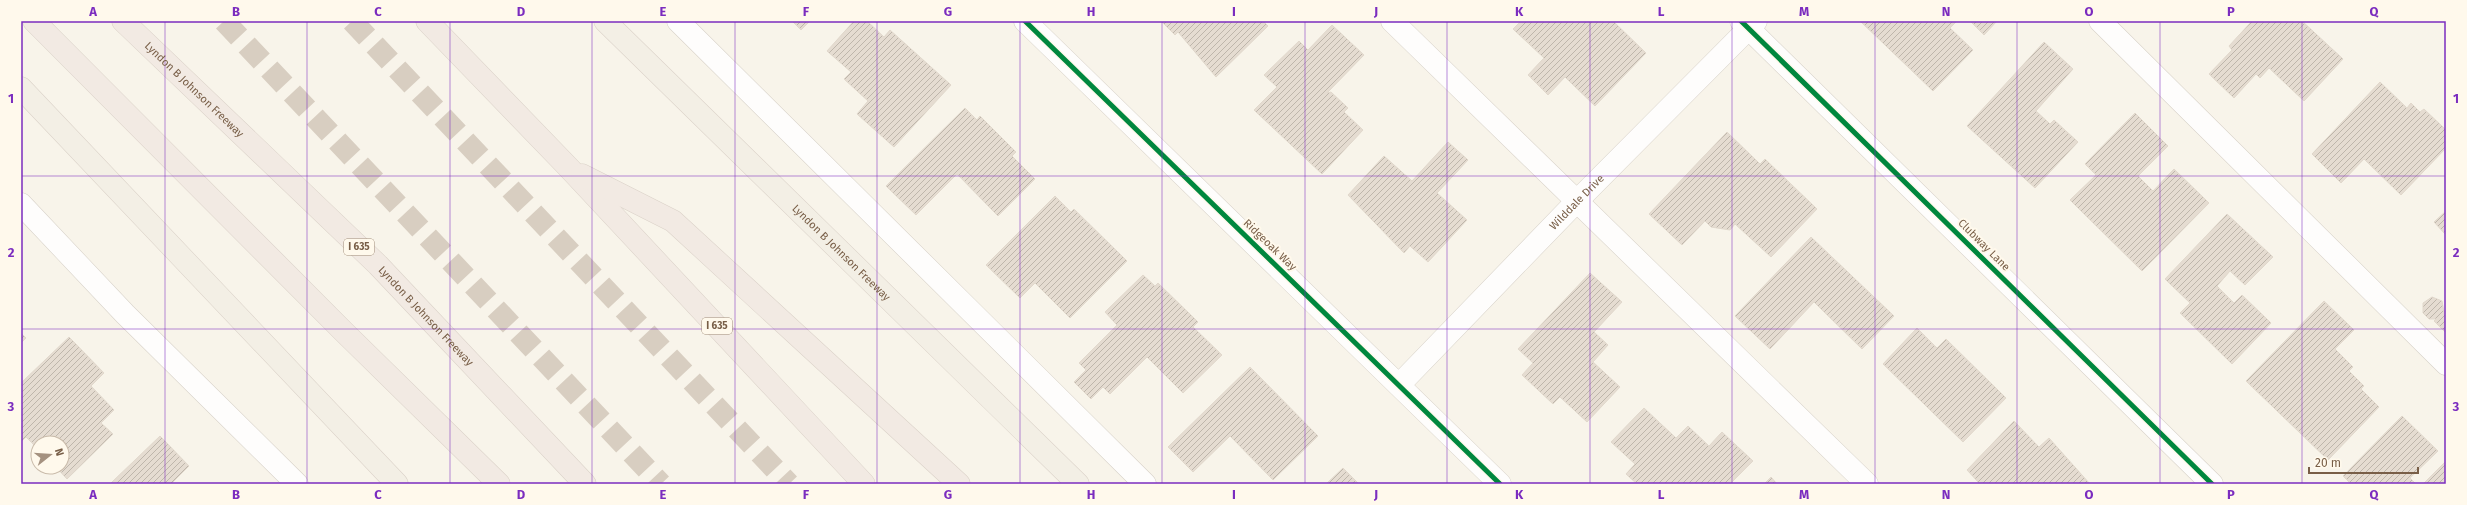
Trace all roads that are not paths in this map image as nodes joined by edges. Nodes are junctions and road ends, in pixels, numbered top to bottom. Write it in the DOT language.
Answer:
graph roads {
  1 [pos="34,21"];
  2 [pos="123,21"];
  3 [pos="427,21"];
  4 [pos="605,21"];
  5 [pos="678,21"];
  6 [pos="1025,21"];
  7 [pos="1392,21"];
  8 [pos="2100,21"];
  9 [pos="1749,23"];
  10 [pos="21,88"];
  11 [pos="569,168"];
  12 [pos="1578,200"];
  13 [pos="21,204"];
  14 [pos="2446,364"];
  15 [pos="1399,385"];
  16 [pos="297,484"];
  17 [pos="397,484"];
  18 [pos="499,484"];
  19 [pos="585,484"];
  20 [pos="864,484"];
  21 [pos="960,484"];
  22 [pos="1078,484"];
  23 [pos="1146,484"];
  24 [pos="1500,484"];
  25 [pos="1867,484"];
  26 [pos="2212,484"];
  1 -- 18 [label="highway"];
  2 -- 19 [label="highway, Lyndon B Johnson Freeway / I 635"];
  3 -- 11 [label="highway, I 635"];
  4 -- 22 [label="main road, Lyndon B Johnson Freeway"];
  5 -- 23 [label="street"];
  6 -- 15 [label="street, Ridgeoak Way"];
  7 -- 12 [label="street"];
  8 -- 14 [label="street"];
  9 -- 12 [label="street, Wilddale Drive"];
  9 -- 26 [label="street, Clubway Lane"];
  10 -- 17 [label="main road"];
  11 -- 20 [label="highway, I 635"];
  11 -- 21 [label="highway"];
  12 -- 15 [label="street, Wilddale Drive"];
  12 -- 25 [label="street"];
  13 -- 16 [label="street"];
  15 -- 24 [label="street, Ridgeoak Way"];
}
